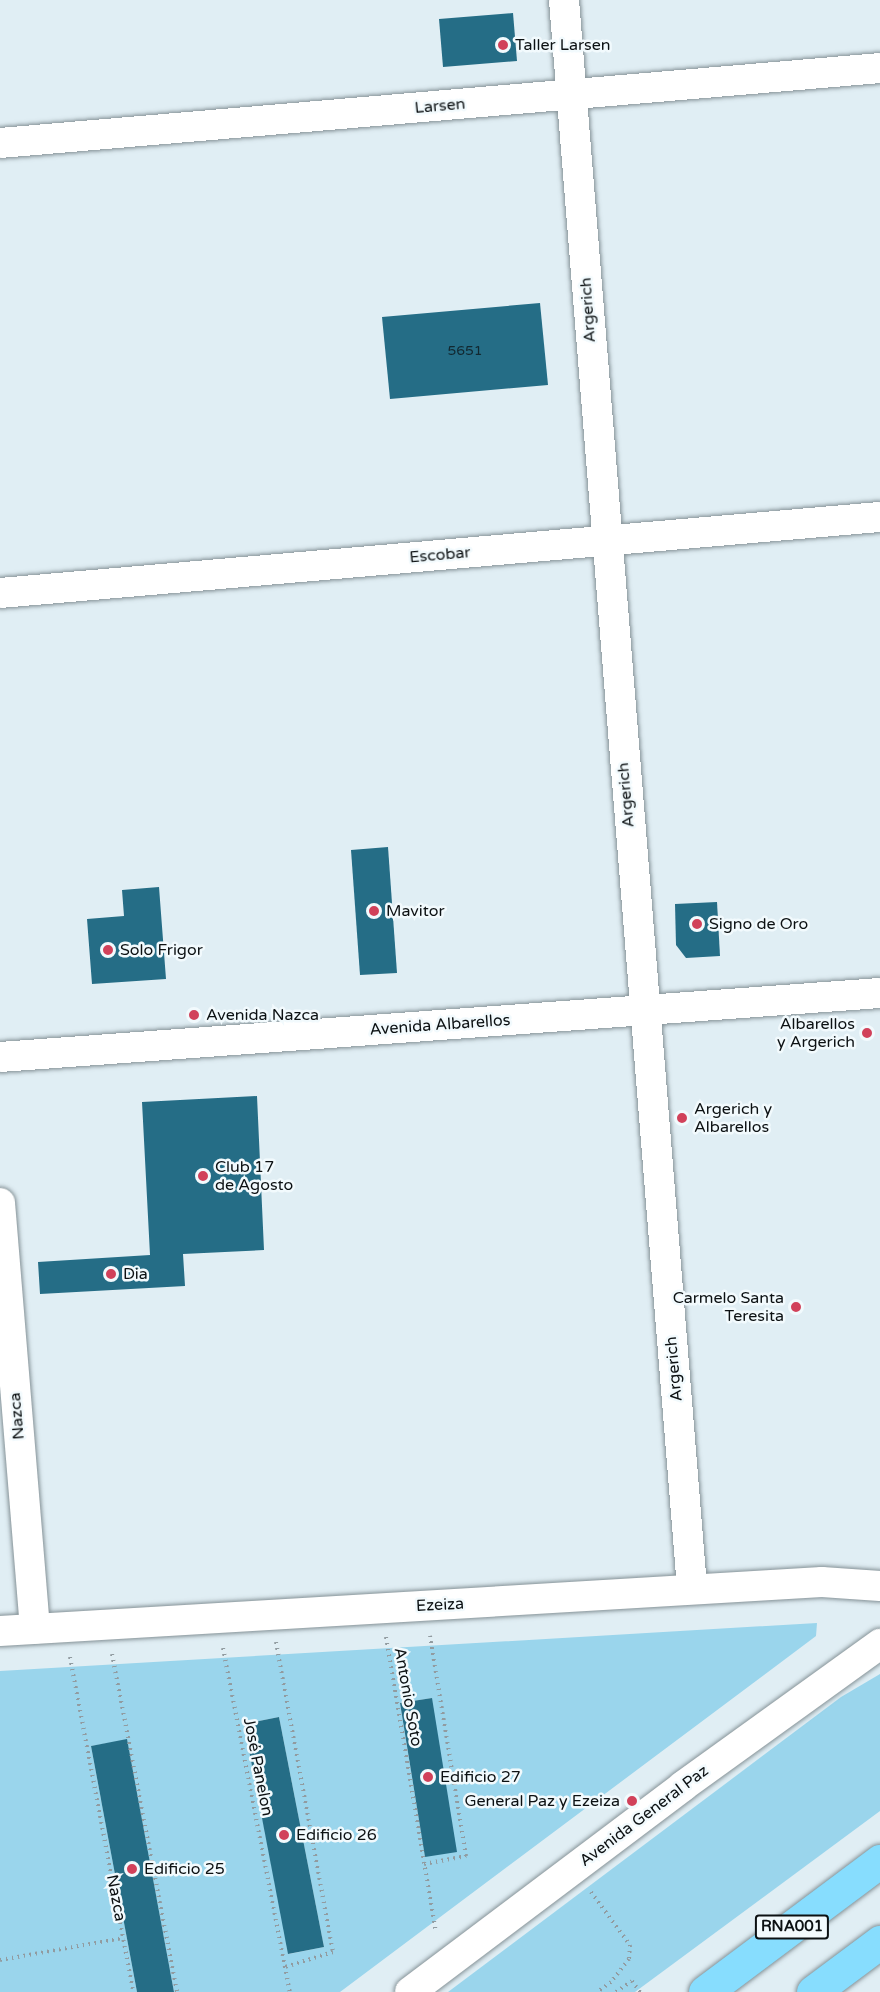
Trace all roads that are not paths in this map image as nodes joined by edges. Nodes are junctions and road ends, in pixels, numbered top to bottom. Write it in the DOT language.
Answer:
graph roads {
  1 [pos="564,0"];
  2 [pos="880,68"];
  3 [pos="573,94"];
  4 [pos="0,143"];
  5 [pos="880,517"];
  6 [pos="605,541"];
  7 [pos="0,592"];
  8 [pos="880,993"];
  9 [pos="644,1009"];
  10 [pos="0,1058"];
  11 [pos="0,1203"];
  12 [pos="880,1586"];
  13 [pos="692,1589"];
  14 [pos="35,1629"];
  15 [pos="0,1631"];
  16 [pos="880,1644"];
  17 [pos="880,1861"];
  18 [pos="880,1942"];
  19 [pos="410,1992"];
  20 [pos="705,1992"];
  21 [pos="813,1992"];
  1 -- 3 [label="street, Argerich"];
  2 -- 3 [label="street, Larsen"];
  3 -- 4 [label="street, Larsen"];
  3 -- 6 [label="street, Argerich"];
  5 -- 6 [label="street, Escobar"];
  6 -- 7 [label="street, Escobar"];
  6 -- 9 [label="street, Argerich"];
  8 -- 9 [label="street, Avenida Albarellos"];
  9 -- 10 [label="street, Avenida Albarellos"];
  9 -- 13 [label="street, Argerich"];
  11 -- 14 [label="street, Nazca"];
  12 -- 13 [label="street, Ezeiza"];
  13 -- 14 [label="street, Ezeiza"];
  14 -- 15 [label="street, Ezeiza"];
  16 -- 19 [label="street, Avenida General Paz"];
  17 -- 20 [label="highway, RNA001"];
  18 -- 21 [label="highway"];
}
